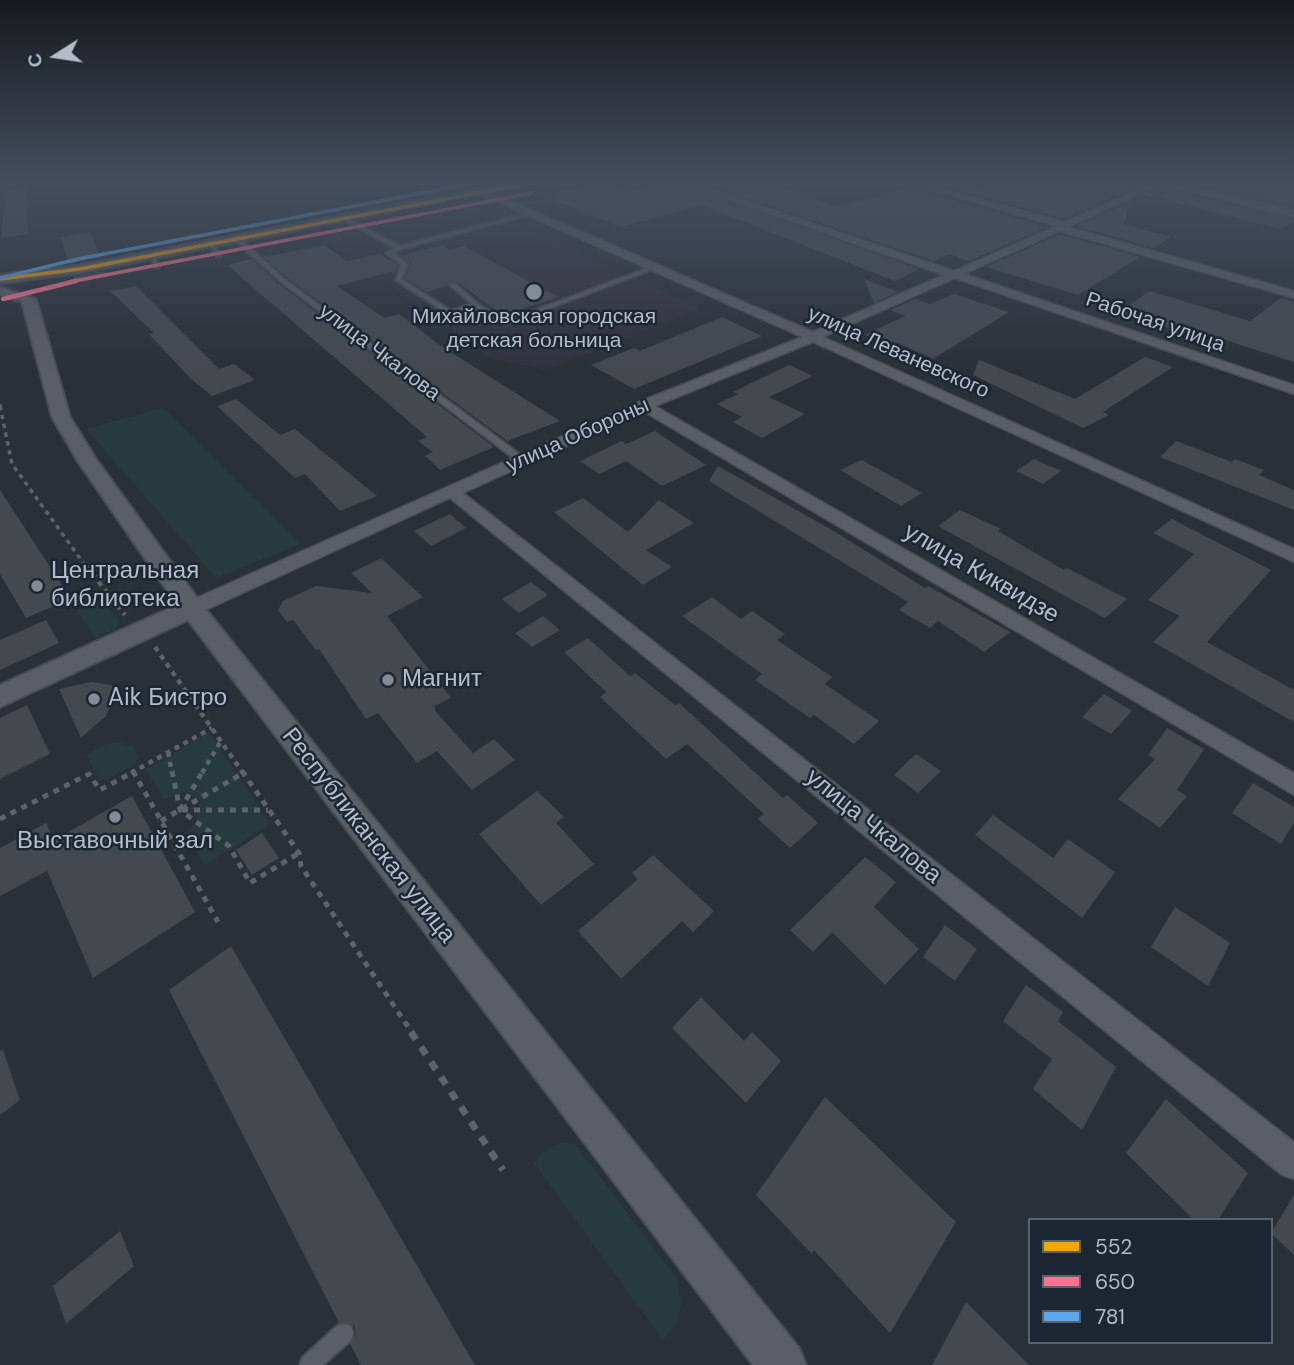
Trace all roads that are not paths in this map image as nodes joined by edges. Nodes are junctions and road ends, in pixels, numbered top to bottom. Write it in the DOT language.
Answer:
graph roads {
  1 [pos="222,247"];
  2 [pos="245,247"];
  3 [pos="404,247"];
  4 [pos="604,247"];
  5 [pos="873,247"];
  6 [pos="1017,247"];
  7 [pos="1132,247"];
  8 [pos="399,248"];
  9 [pos="653,268"];
  10 [pos="80,269"];
  11 [pos="956,275"];
  12 [pos="0,279"];
  13 [pos="453,285"];
  14 [pos="0,290"];
  15 [pos="1294,295"];
  16 [pos="29,299"];
  17 [pos="476,305"];
  18 [pos="813,337"];
  19 [pos="1294,390"];
  20 [pos="644,405"];
  21 [pos="523,461"];
  22 [pos="452,492"];
  23 [pos="1294,556"];
  24 [pos="192,608"];
  25 [pos="0,697"];
  26 [pos="1294,785"];
  27 [pos="1294,1163"];
  28 [pos="344,1333"];
  29 [pos="309,1365"];
  30 [pos="782,1365"];
  1 -- 10 [label="street"];
  2 -- 21 [label="lane, улица Чкалова"];
  3 -- 8 [label="lane"];
  4 -- 9 [label="street, улица Леваневского"];
  5 -- 11 [label="street, Рабочая улица"];
  6 -- 11 [label="street, улица Обороны"];
  7 -- 15 [label="street"];
  8 -- 17 [label="lane"];
  9 -- 17 [label="lane"];
  9 -- 18 [label="street, улица Леваневского"];
  10 -- 12 [label="street"];
  10 -- 14 [label="street"];
  10 -- 16 [label="street"];
  11 -- 18 [label="street, улица Обороны"];
  11 -- 19 [label="street, Рабочая улица"];
  13 -- 17 [label="lane"];
  14 -- 16 [label="street"];
  16 -- 24 [label="street, Республиканская улица"];
  18 -- 20 [label="street, улица Обороны"];
  18 -- 23 [label="street, улица Леваневского"];
  20 -- 21 [label="street, улица Обороны"];
  20 -- 26 [label="street, улица Киквидзе"];
  21 -- 22 [label="street, улица Обороны"];
  22 -- 24 [label="street, улица Обороны"];
  22 -- 27 [label="street, улица Чкалова"];
  24 -- 25 [label="street, улица Обороны"];
  24 -- 30 [label="street, Республиканская улица"];
  28 -- 29 [label="lane"];
}
